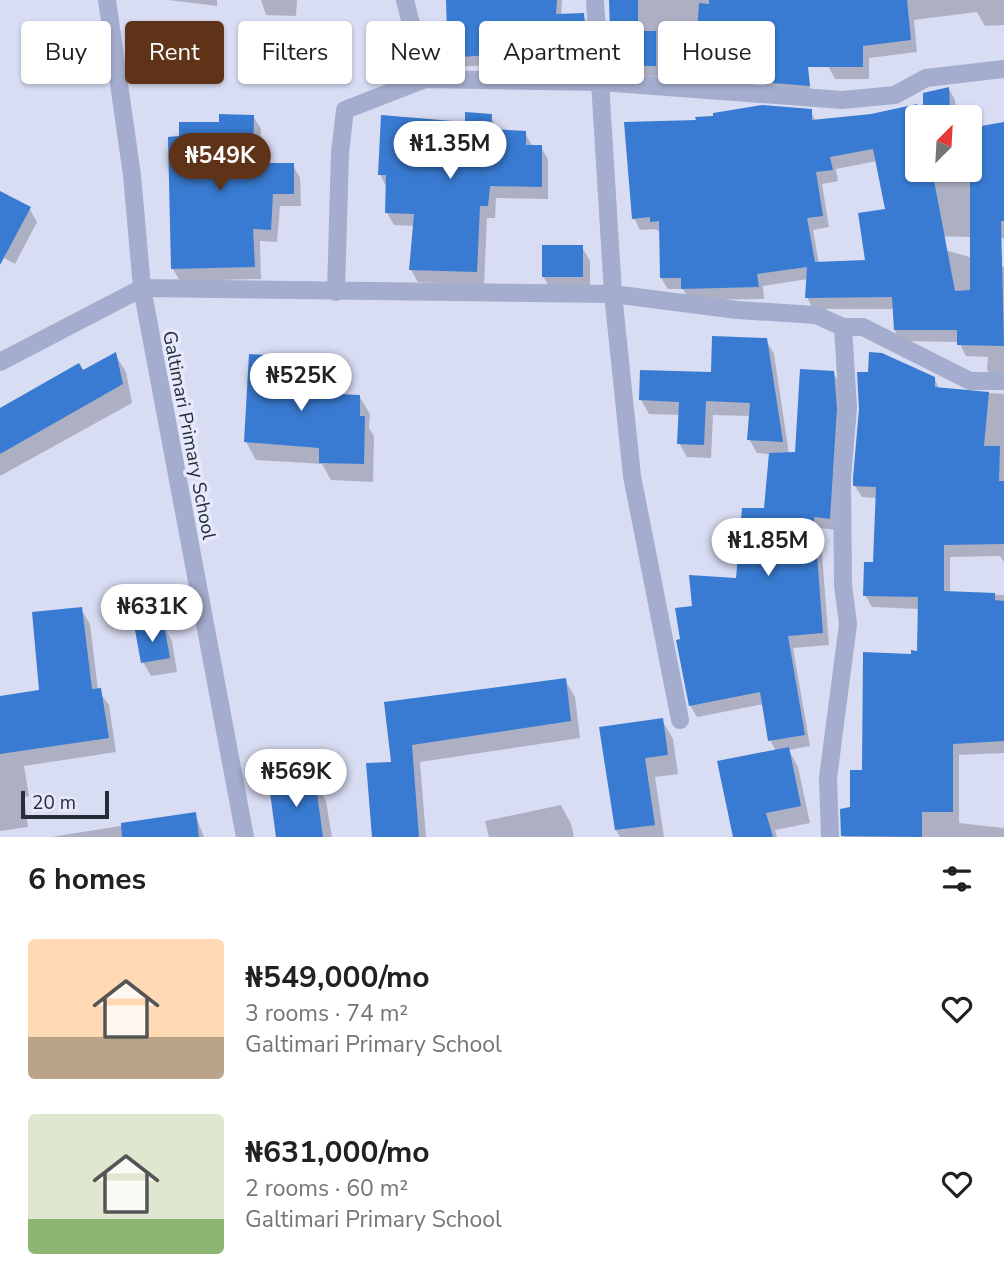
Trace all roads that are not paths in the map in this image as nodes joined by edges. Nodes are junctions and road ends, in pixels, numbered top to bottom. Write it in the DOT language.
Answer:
graph roads {
  1 [pos="107,0"];
  2 [pos="405,0"];
  3 [pos="595,0"];
  4 [pos="410,21"];
  5 [pos="596,21"];
  6 [pos="1004,69"];
  7 [pos="412,84"];
  8 [pos="600,84"];
  9 [pos="627,84"];
  10 [pos="142,288"];
  11 [pos="336,292"];
  12 [pos="613,295"];
  13 [pos="843,327"];
  14 [pos="0,362"];
  15 [pos="1004,381"];
  16 [pos="680,720"];
  17 [pos="829,836"];
  18 [pos="245,837"];
  1 -- 10 [label="street, Galtimari Primary School"];
  2 -- 4 [label="street"];
  3 -- 5 [label="street"];
  6 -- 9 [label="street"];
  7 -- 11 [label="street"];
  8 -- 12 [label="street"];
  10 -- 11 [label="street"];
  10 -- 14 [label="street"];
  10 -- 18 [label="street, Galtimari Primary School"];
  11 -- 12 [label="street"];
  12 -- 13 [label="street"];
  12 -- 16 [label="street"];
  13 -- 15 [label="street"];
  13 -- 17 [label="street"];
}
